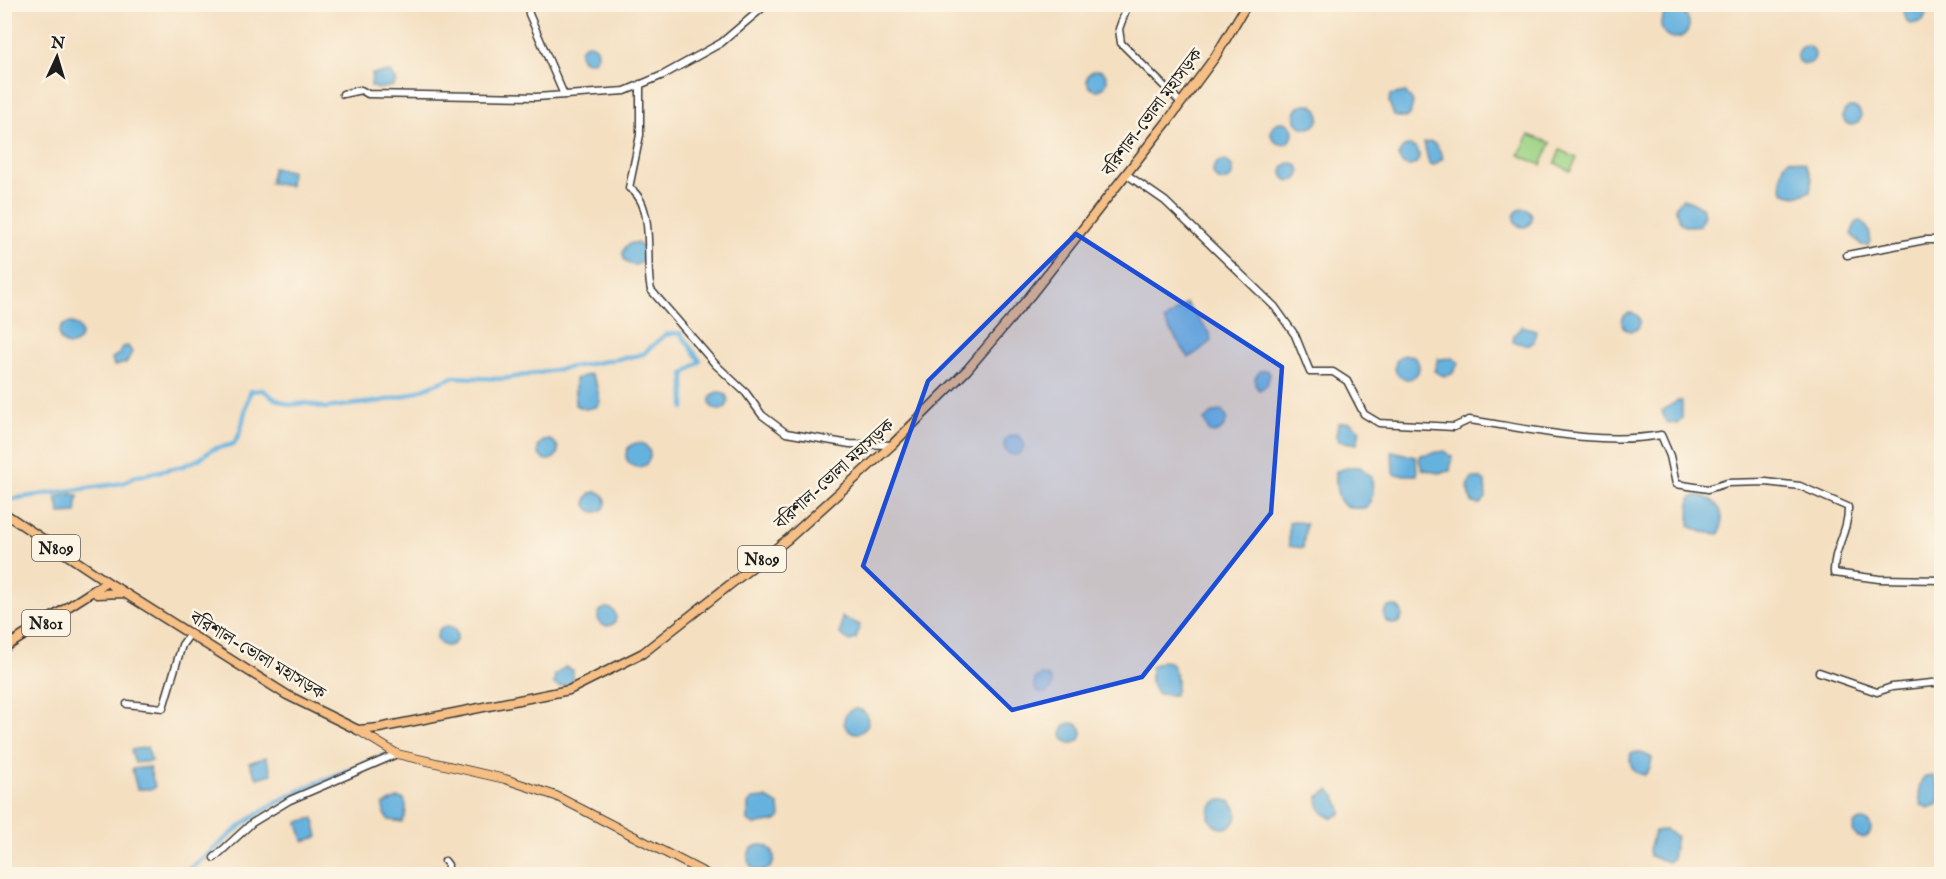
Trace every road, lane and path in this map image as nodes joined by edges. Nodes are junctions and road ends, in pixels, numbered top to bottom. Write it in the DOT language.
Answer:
graph roads {
  1 [pos="528,4"];
  2 [pos="766,4"];
  3 [pos="1128,4"];
  4 [pos="1247,4"];
  5 [pos="640,84"];
  6 [pos="343,94"];
  7 [pos="564,95"];
  8 [pos="1181,103"];
  9 [pos="1126,174"];
  10 [pos="1941,240"];
  11 [pos="1847,255"];
  12 [pos="892,445"];
  13 [pos="4,513"];
  14 [pos="95,574"];
  15 [pos="1941,580"];
  16 [pos="110,584"];
  17 [pos="124,593"];
  18 [pos="92,594"];
  19 [pos="190,634"];
  20 [pos="4,648"];
  21 [pos="1819,672"];
  22 [pos="1941,682"];
  23 [pos="127,704"];
  24 [pos="358,730"];
  25 [pos="397,754"];
  26 [pos="214,858"];
  27 [pos="445,861"];
  28 [pos="447,874"];
  29 [pos="707,874"];
  1 -- 7 [label="street"];
  2 -- 5 [label="street"];
  3 -- 8 [label="street"];
  4 -- 8 [label="highway, বরিশাল-ভোলা মহাসড়ক / N809"];
  5 -- 7 [label="street"];
  5 -- 12 [label="street"];
  6 -- 7 [label="street"];
  8 -- 9 [label="highway, বরিশাল-ভোলা মহাসড়ক / N809"];
  9 -- 12 [label="highway, বরিশাল-ভোলা মহাসড়ক / N809"];
  9 -- 15 [label="street"];
  10 -- 11 [label="street"];
  12 -- 24 [label="highway, বরিশাল-ভোলা মহাসড়ক / N809"];
  13 -- 14 [label="highway, বরিশাল-ভোলা মহাসড়ক / N809"];
  14 -- 16 [label="highway, বরিশাল-ভোলা মহাসড়ক / N809"];
  14 -- 18 [label="highway"];
  16 -- 17 [label="highway, বরিশাল-ভোলা মহাসড়ক / N809"];
  16 -- 18 [label="highway, N801"];
  17 -- 18 [label="highway, N801"];
  17 -- 19 [label="highway, বরিশাল-ভোলা মহাসড়ক / N809"];
  18 -- 20 [label="highway, N801"];
  19 -- 23 [label="street"];
  19 -- 24 [label="highway, বরিশাল-ভোলা মহাসড়ক / N809"];
  21 -- 22 [label="street"];
  24 -- 25 [label="main road"];
  25 -- 26 [label="street"];
  25 -- 29 [label="main road"];
  27 -- 28 [label="street"];
}
